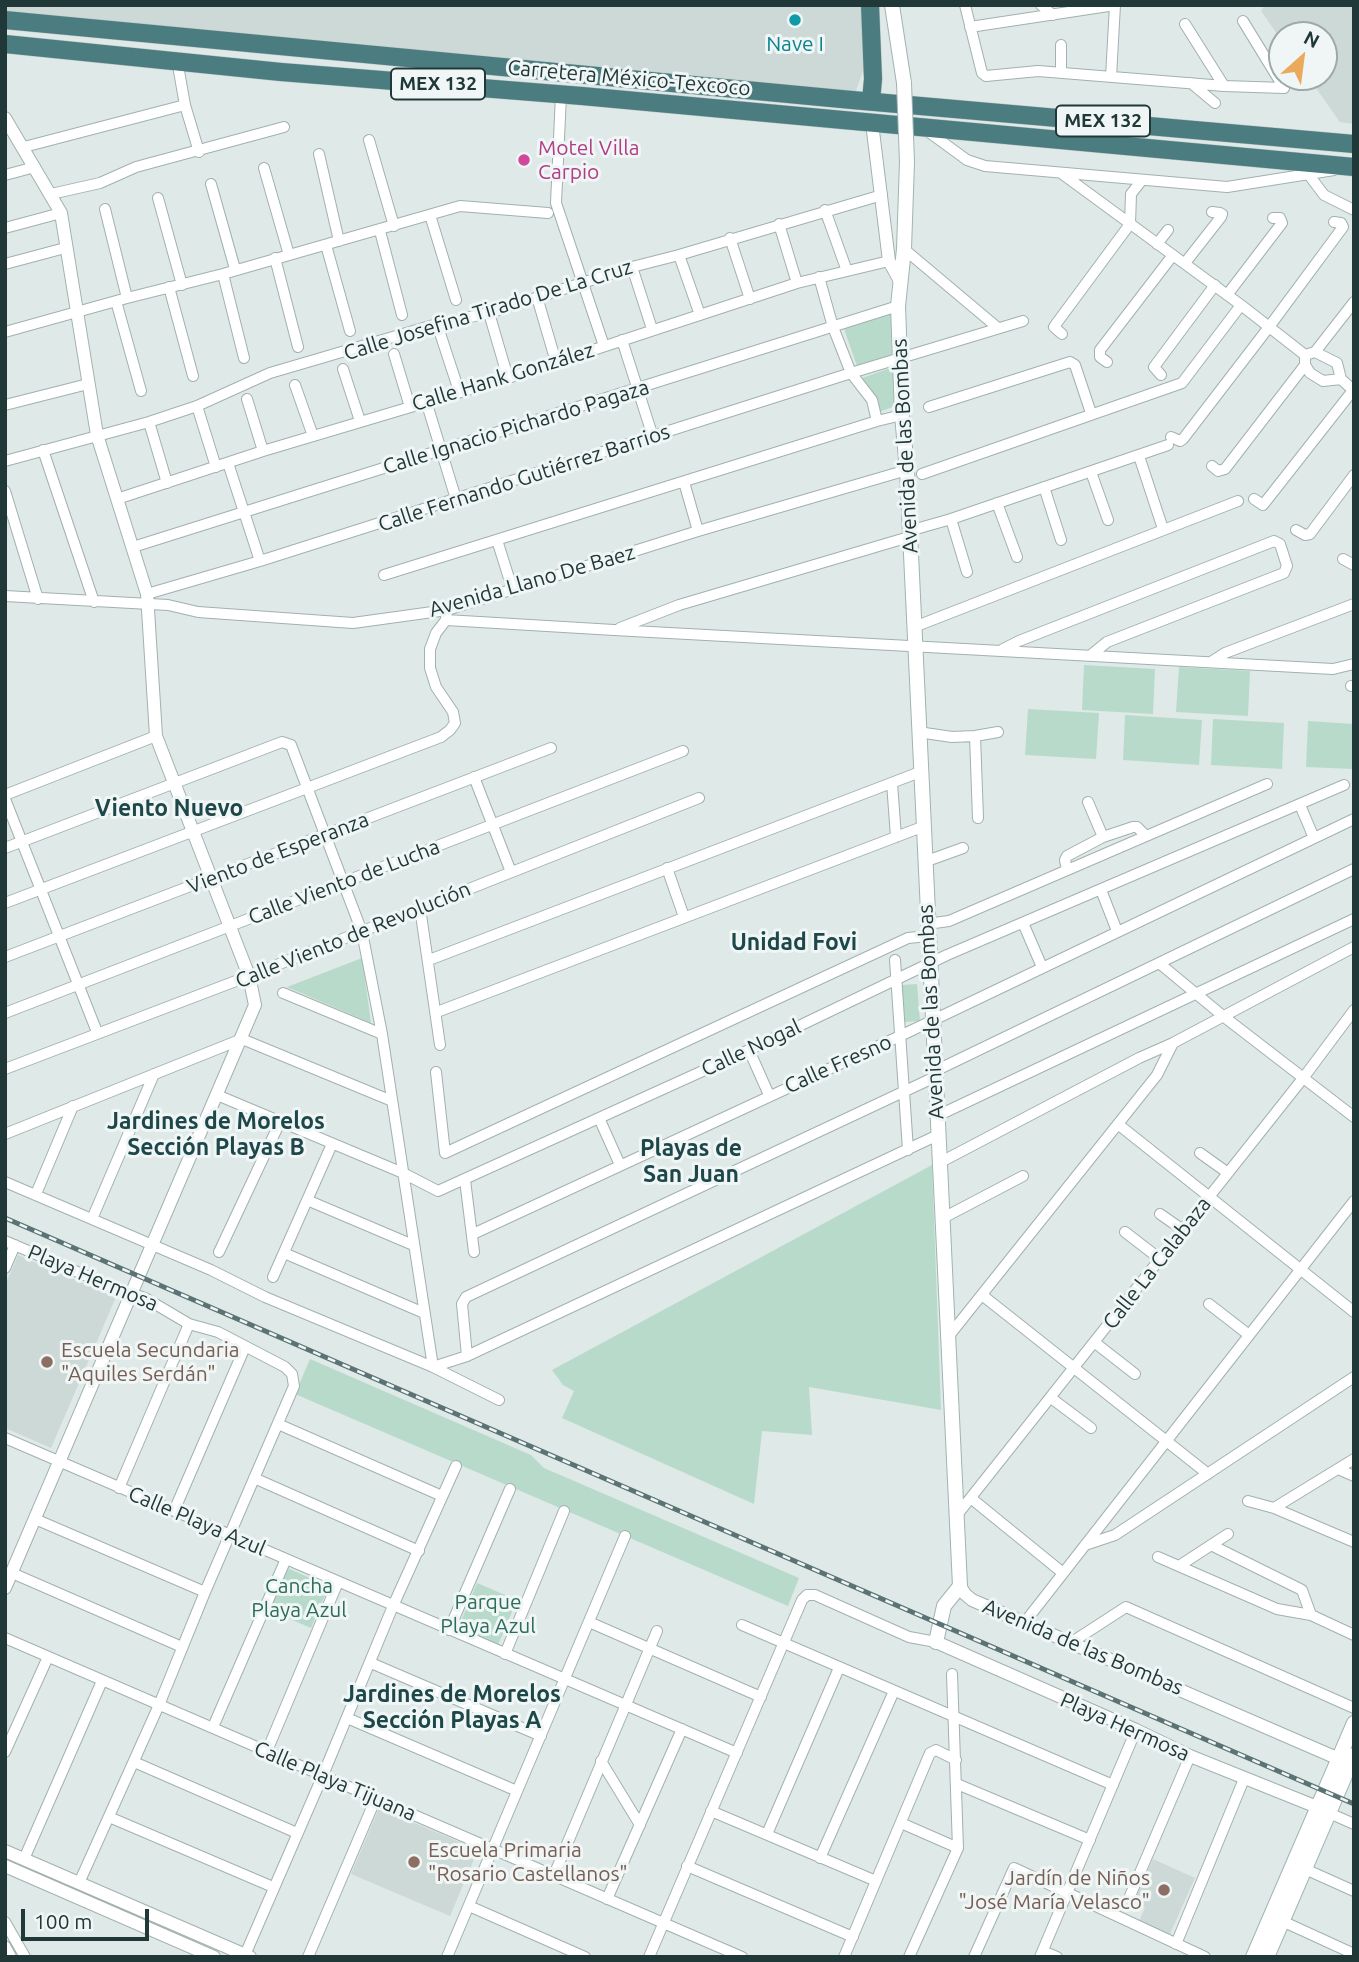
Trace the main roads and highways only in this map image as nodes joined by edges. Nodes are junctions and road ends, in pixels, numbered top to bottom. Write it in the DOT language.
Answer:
graph roads {
  1 [pos="870,5"];
  2 [pos="892,5"];
  3 [pos="5,20"];
  4 [pos="5,44"];
  5 [pos="468,65"];
  6 [pos="488,67"];
  7 [pos="466,86"];
  8 [pos="489,88"];
  9 [pos="871,101"];
  10 [pos="1354,144"];
  11 [pos="1352,167"];
  12 [pos="936,1642"];
  13 [pos="1354,1723"];
  14 [pos="1349,1760"];
  15 [pos="1323,1810"];
  16 [pos="1261,1953"];
  1 -- 9 [label="highway"];
  2 -- 12 [label="main road, Avenida de las Bombas, bridge"];
  3 -- 5 [label="highway, Carretera México-Texcoco / MEX 132"];
  4 -- 7 [label="highway, Carretera México-Texcoco / MEX 132"];
  5 -- 6 [label="highway, Carretera México-Texcoco / MEX 132"];
  5 -- 7 [label="highway"];
  6 -- 8 [label="highway"];
  6 -- 9 [label="highway, Carretera México-Texcoco / MEX 132"];
  7 -- 8 [label="highway, Carretera México-Texcoco / MEX 132"];
  8 -- 11 [label="highway, Carretera México-Texcoco / MEX 132"];
  9 -- 10 [label="highway, MEX 132"];
  13 -- 14 [label="main road"];
  14 -- 15 [label="main road"];
  15 -- 16 [label="main road"];
  15 -- 16 [label="main road"];
}
